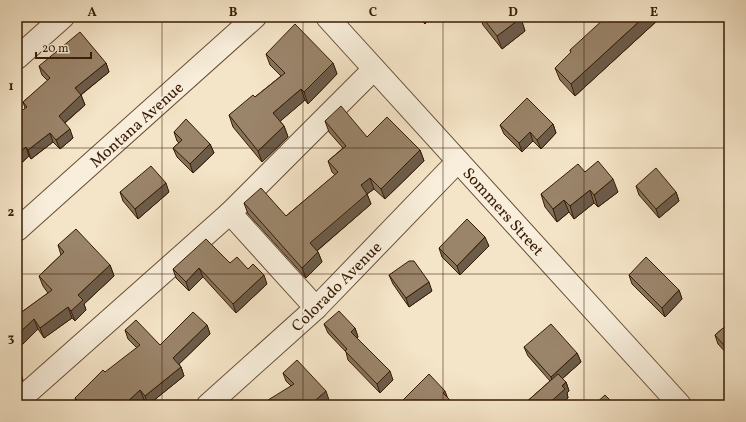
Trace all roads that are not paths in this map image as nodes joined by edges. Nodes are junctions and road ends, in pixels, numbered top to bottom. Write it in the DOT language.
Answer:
graph roads {
  1 [pos="63,17"];
  2 [pos="255,17"];
  3 [pos="327,17"];
  4 [pos="17,58"];
  5 [pos="374,69"];
  6 [pos="458,161"];
  7 [pos="230,213"];
  8 [pos="17,230"];
  9 [pos="316,308"];
  10 [pos="17,402"];
  11 [pos="208,405"];
  12 [pos="680,405"];
  1 -- 4 [label="street"];
  2 -- 8 [label="street, Montana Avenue"];
  3 -- 5 [label="street, Sommers Street"];
  5 -- 6 [label="street, Sommers Street"];
  5 -- 7 [label="street"];
  6 -- 9 [label="street, Colorado Avenue"];
  6 -- 12 [label="street, Sommers Street"];
  7 -- 9 [label="street"];
  7 -- 10 [label="street"];
  9 -- 11 [label="street, Colorado Avenue"];
}
